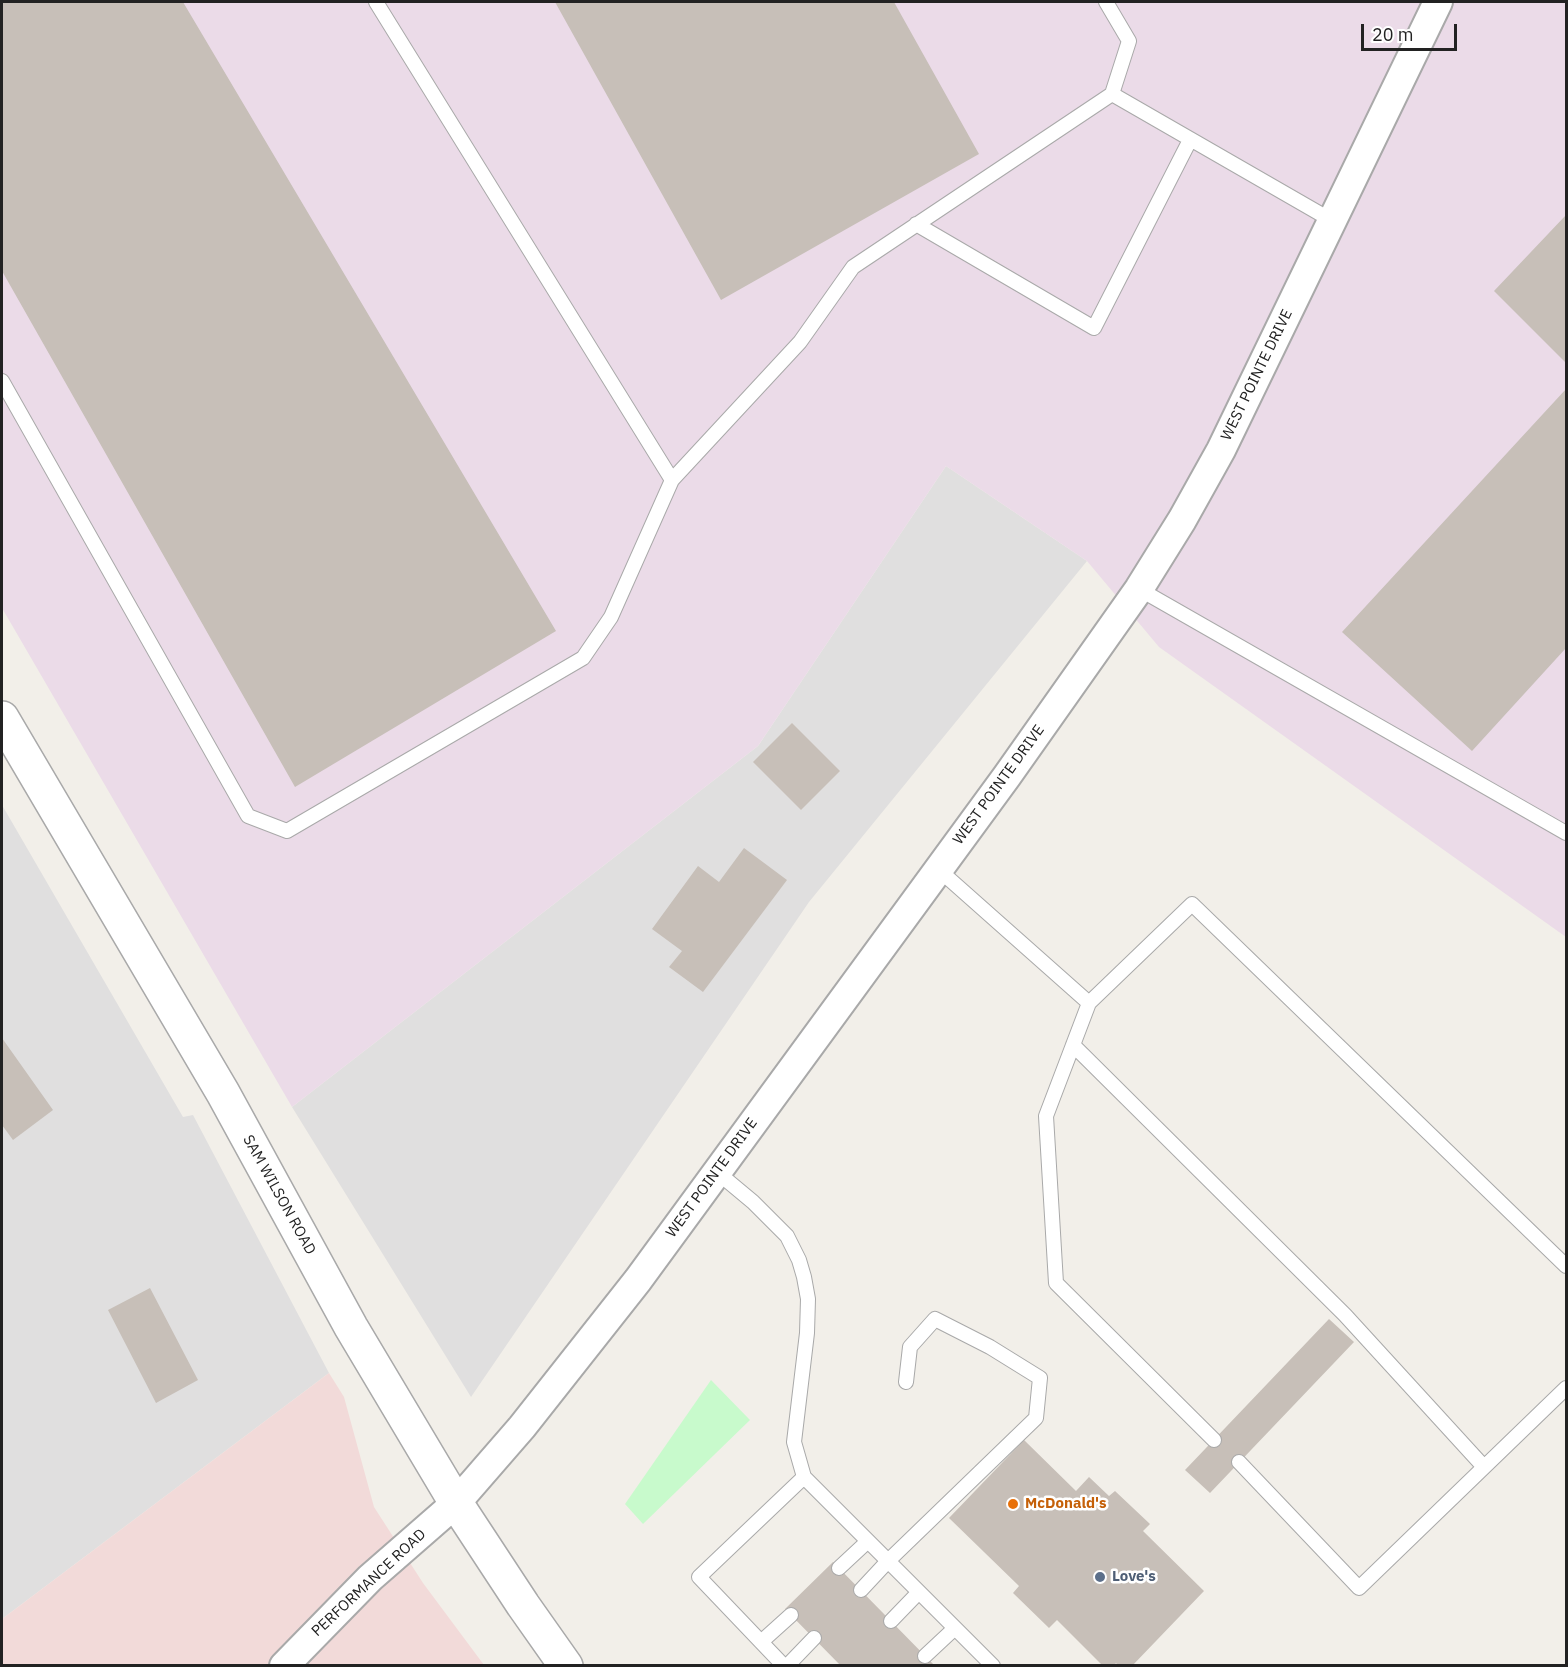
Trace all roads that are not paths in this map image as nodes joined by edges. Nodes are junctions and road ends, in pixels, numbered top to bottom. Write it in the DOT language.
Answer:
graph roads {
  1 [pos="376,2"];
  2 [pos="1106,2"];
  3 [pos="1438,2"];
  4 [pos="1112,94"];
  5 [pos="1190,140"];
  6 [pos="1331,220"];
  7 [pos="916,224"];
  8 [pos="2,381"];
  9 [pos="672,480"];
  10 [pos="1139,589"];
  11 [pos="2,718"];
  12 [pos="1565,829"];
  13 [pos="939,869"];
  14 [pos="1089,1003"];
  15 [pos="1073,1045"];
  16 [pos="717,1172"];
  17 [pos="1566,1266"];
  18 [pos="906,1382"];
  19 [pos="1566,1388"];
  20 [pos="1214,1440"];
  21 [pos="1239,1462"];
  22 [pos="1484,1467"];
  23 [pos="804,1477"];
  24 [pos="456,1503"];
  25 [pos="868,1541"];
  26 [pos="888,1561"];
  27 [pos="839,1568"];
  28 [pos="861,1590"];
  29 [pos="919,1592"];
  30 [pos="791,1615"];
  31 [pos="891,1621"];
  32 [pos="955,1628"];
  33 [pos="814,1638"];
  34 [pos="761,1642"];
  35 [pos="926,1656"];
  36 [pos="983,1662"];
  37 [pos="284,1665"];
  38 [pos="566,1665"];
  39 [pos="786,1665"];
  1 -- 9 [label="lane"];
  2 -- 4 [label="lane"];
  3 -- 6 [label="street, WEST POINTE DRIVE"];
  4 -- 5 [label="lane"];
  4 -- 7 [label="lane"];
  5 -- 6 [label="lane"];
  5 -- 7 [label="lane"];
  6 -- 10 [label="street, WEST POINTE DRIVE"];
  7 -- 9 [label="lane"];
  8 -- 9 [label="lane"];
  10 -- 12 [label="lane"];
  10 -- 13 [label="street, WEST POINTE DRIVE"];
  11 -- 24 [label="street, SAM WILSON ROAD"];
  13 -- 14 [label="lane"];
  13 -- 16 [label="street, WEST POINTE DRIVE"];
  14 -- 15 [label="lane"];
  14 -- 17 [label="lane"];
  15 -- 20 [label="lane"];
  15 -- 22 [label="lane"];
  16 -- 23 [label="lane"];
  16 -- 24 [label="street, WEST POINTE DRIVE"];
  18 -- 26 [label="lane"];
  19 -- 22 [label="lane"];
  21 -- 22 [label="lane"];
  23 -- 25 [label="lane"];
  23 -- 34 [label="lane"];
  24 -- 37 [label="street, PERFORMANCE ROAD"];
  24 -- 38 [label="street, SAM WILSON ROAD"];
  25 -- 26 [label="lane"];
  25 -- 27 [label="lane"];
  26 -- 28 [label="lane"];
  26 -- 29 [label="lane"];
  29 -- 31 [label="lane"];
  29 -- 32 [label="lane"];
  30 -- 34 [label="lane"];
  32 -- 35 [label="lane"];
  32 -- 36 [label="lane"];
  33 -- 39 [label="lane"];
  34 -- 39 [label="lane"];
}
